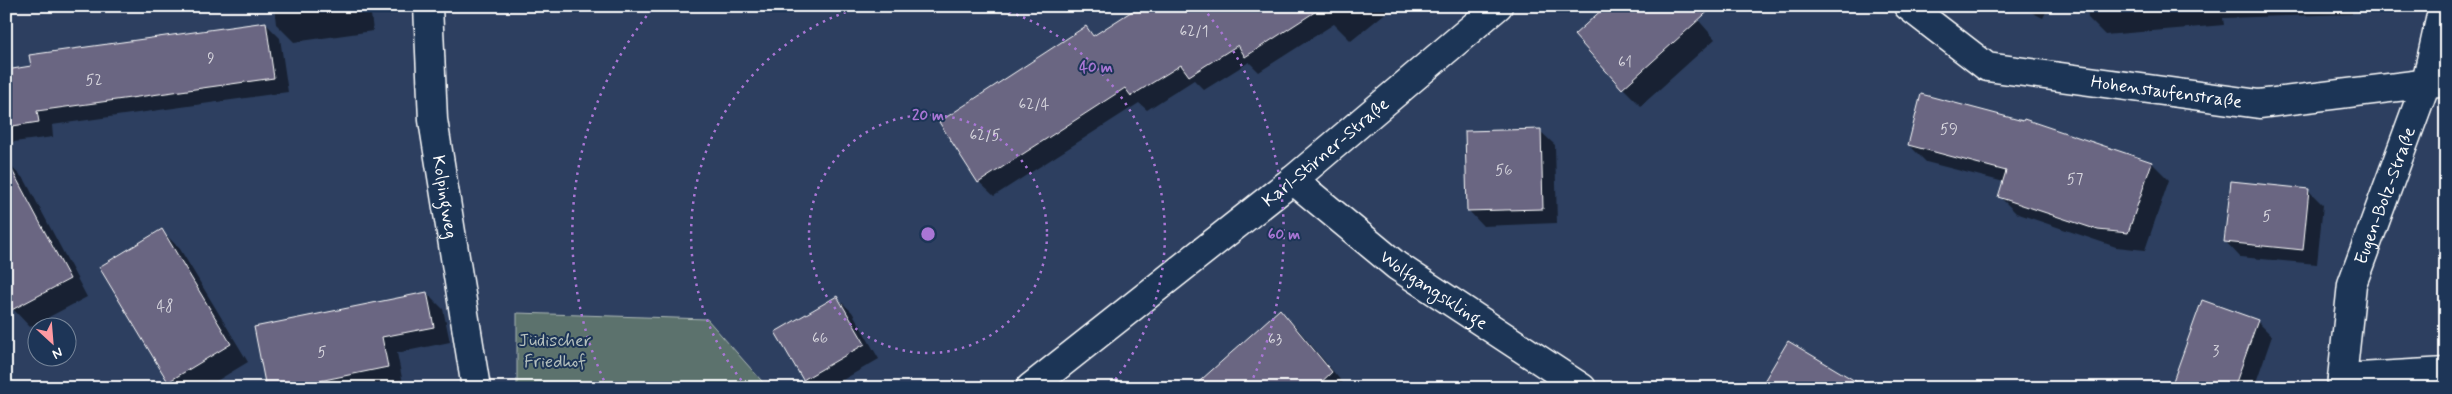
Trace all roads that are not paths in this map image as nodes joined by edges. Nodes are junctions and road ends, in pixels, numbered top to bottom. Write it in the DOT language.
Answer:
graph roads {
  1 [pos="428,6"];
  2 [pos="1498,6"];
  3 [pos="1908,6"];
  4 [pos="2443,6"];
  5 [pos="2436,82"];
  6 [pos="1294,180"];
  7 [pos="2446,372"];
  8 [pos="2342,383"];
  9 [pos="476,388"];
  10 [pos="1030,388"];
  11 [pos="1582,388"];
  1 -- 9 [label="street, Kolpingweg"];
  2 -- 6 [label="street, Karl-Stirner-Straße"];
  3 -- 5 [label="street, Hohenstaufenstraße"];
  4 -- 5 [label="street, Eugen-Bolz-Straße"];
  5 -- 8 [label="street, Eugen-Bolz-Straße"];
  6 -- 10 [label="street, Karl-Stirner-Straße"];
  6 -- 11 [label="street, Wolfgangsklinge"];
  7 -- 8 [label="street"];
}
